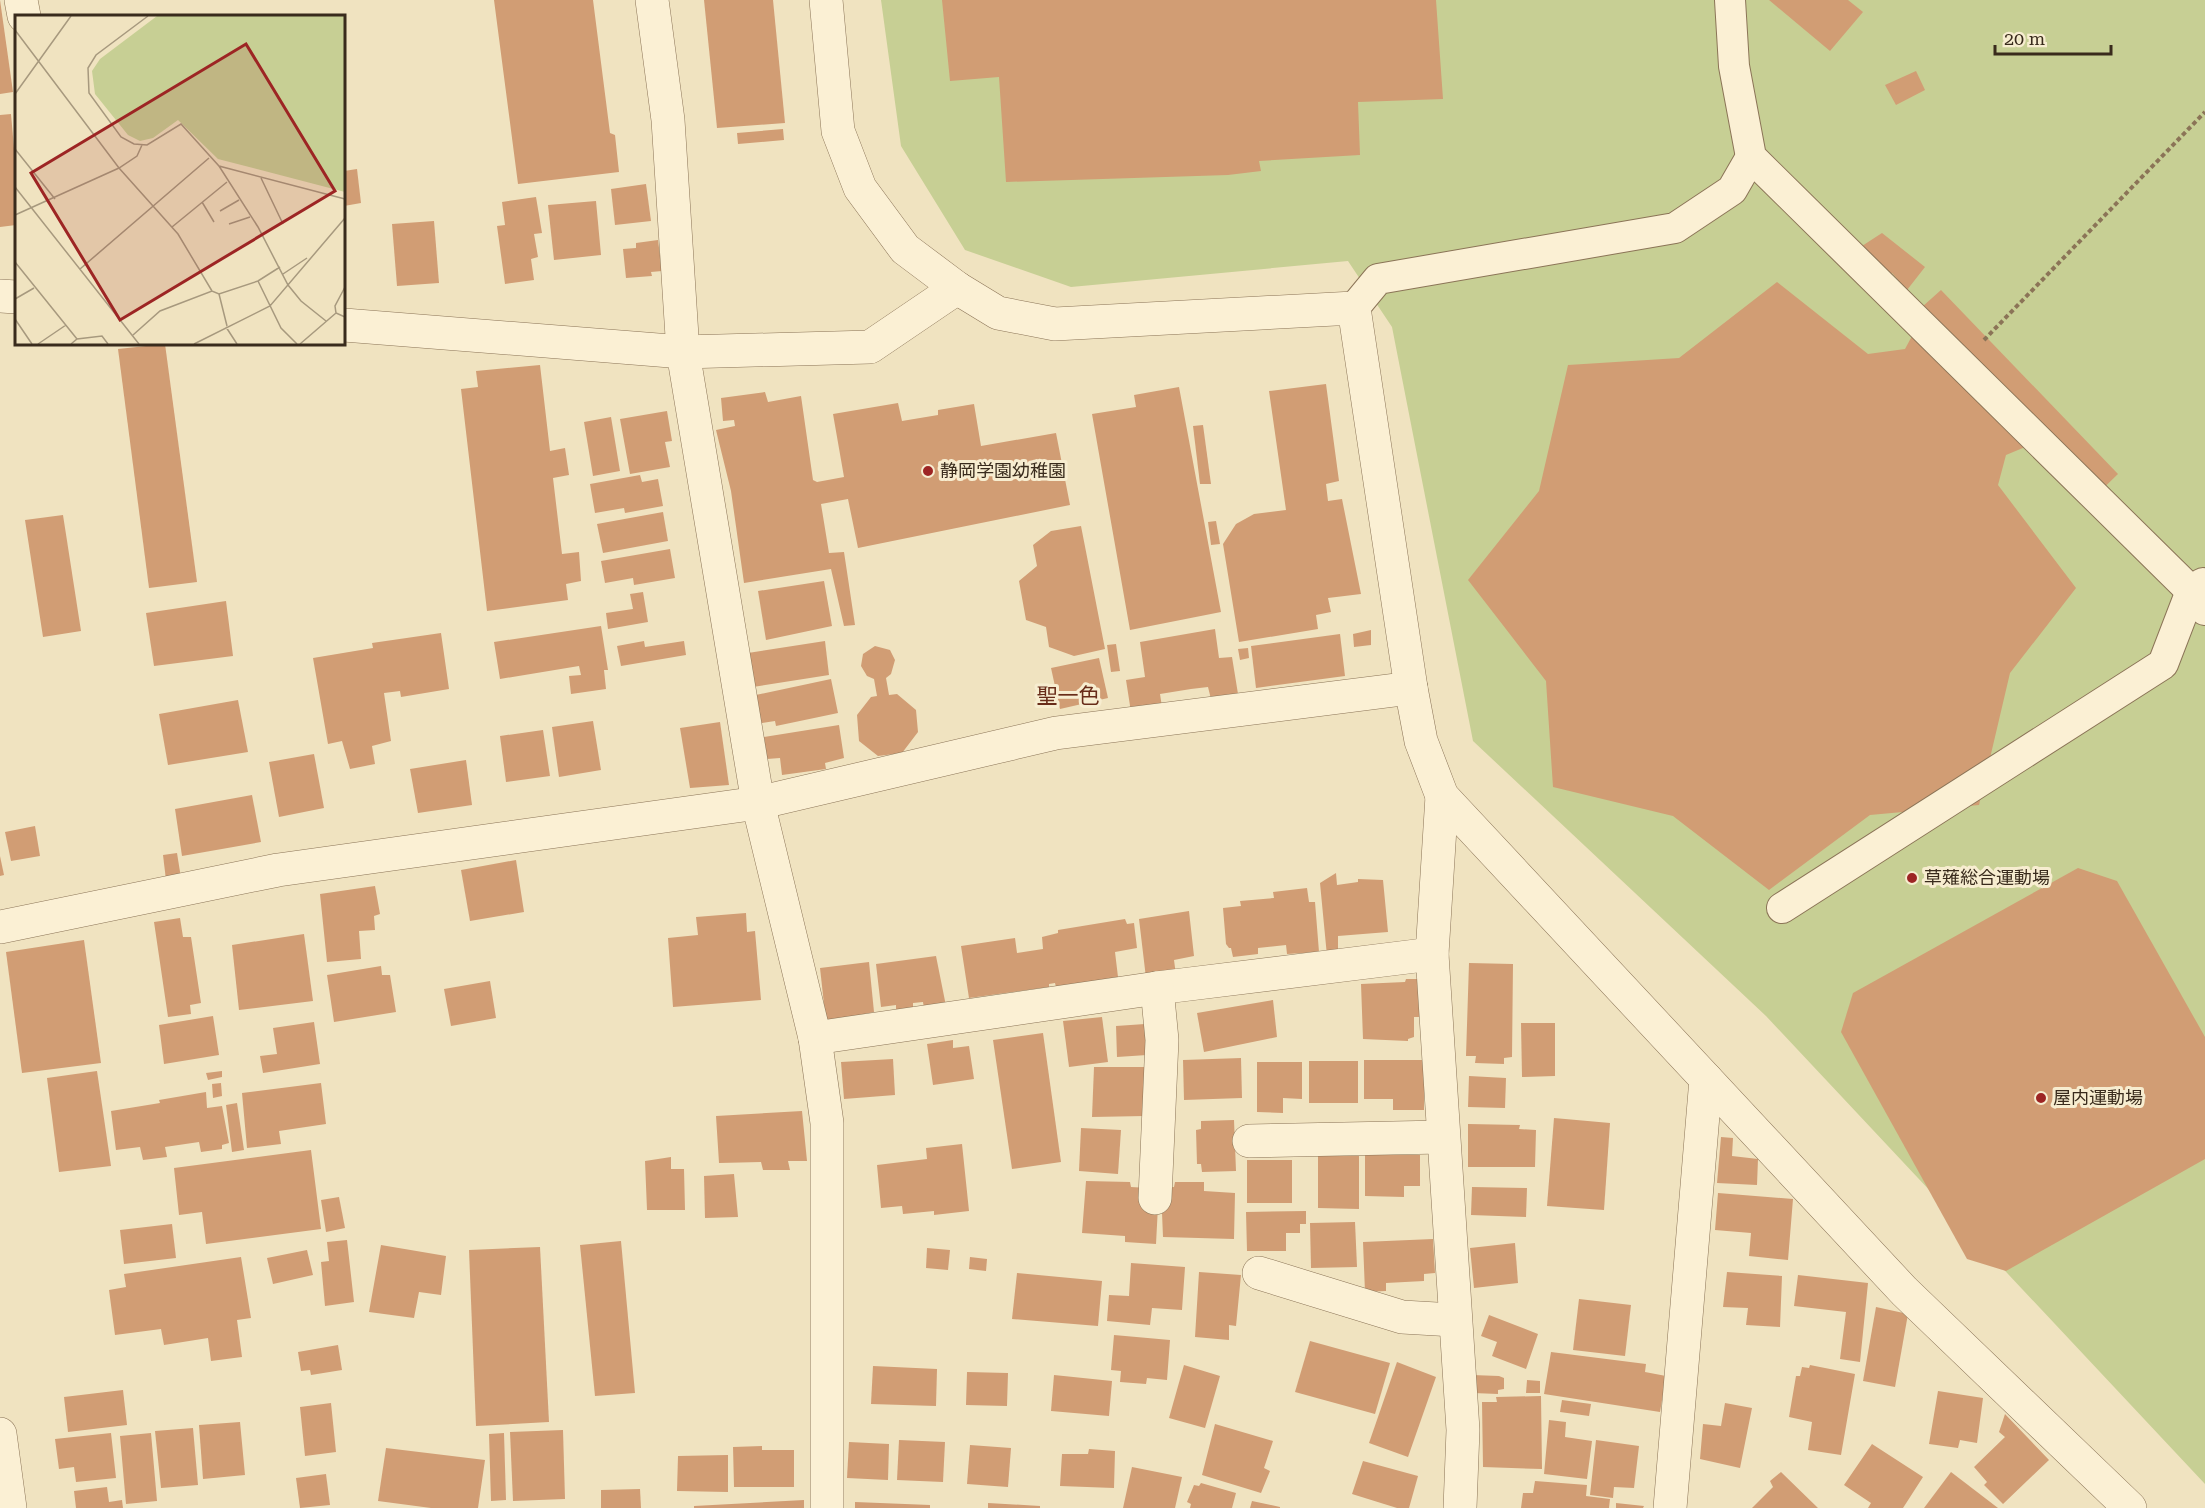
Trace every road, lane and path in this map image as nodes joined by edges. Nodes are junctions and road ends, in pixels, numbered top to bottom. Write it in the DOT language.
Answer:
graph roads {
  1 [pos="21,0"];
  2 [pos="652,0"];
  3 [pos="826,0"];
  4 [pos="1730,0"];
  5 [pos="24,15"];
  6 [pos="2205,112"];
  7 [pos="1751,157"];
  8 [pos="957,288"];
  9 [pos="0,296"];
  10 [pos="15,297"];
  11 [pos="1354,308"];
  12 [pos="345,325"];
  13 [pos="683,352"];
  14 [pos="1960,364"];
  15 [pos="2200,594"];
  16 [pos="1411,688"];
  17 [pos="1442,796"];
  18 [pos="758,803"];
  19 [pos="1782,908"];
  20 [pos="0,927"];
  21 [pos="1432,954"];
  22 [pos="1157,988"];
  23 [pos="815,1038"];
  24 [pos="1706,1079"];
  25 [pos="1442,1137"];
  26 [pos="1250,1141"];
  27 [pos="1155,1198"];
  28 [pos="1259,1273"];
  29 [pos="1454,1320"];
  30 [pos="0,1434"];
  31 [pos="10,1508"];
  32 [pos="827,1508"];
  33 [pos="1460,1508"];
  34 [pos="1670,1508"];
  35 [pos="2130,1508"];
  1 -- 5 [label="street"];
  2 -- 13 [label="street"];
  3 -- 8 [label="street"];
  4 -- 7 [label="street"];
  6 -- 14 [label="path"];
  7 -- 11 [label="street"];
  7 -- 14 [label="street"];
  8 -- 11 [label="street"];
  8 -- 13 [label="street"];
  9 -- 10 [label="street"];
  11 -- 16 [label="street"];
  12 -- 13 [label="street"];
  13 -- 18 [label="street"];
  14 -- 15 [label="street"];
  15 -- 19 [label="street"];
  16 -- 17 [label="street"];
  16 -- 18 [label="street"];
  17 -- 21 [label="street"];
  17 -- 24 [label="street"];
  18 -- 20 [label="street"];
  18 -- 23 [label="street"];
  21 -- 22 [label="street"];
  21 -- 25 [label="street"];
  22 -- 23 [label="street"];
  22 -- 27 [label="street"];
  23 -- 32 [label="street"];
  24 -- 34 [label="street"];
  24 -- 35 [label="street"];
  25 -- 26 [label="street"];
  25 -- 29 [label="street"];
  28 -- 29 [label="street"];
  29 -- 33 [label="street"];
  30 -- 31 [label="street"];
}
